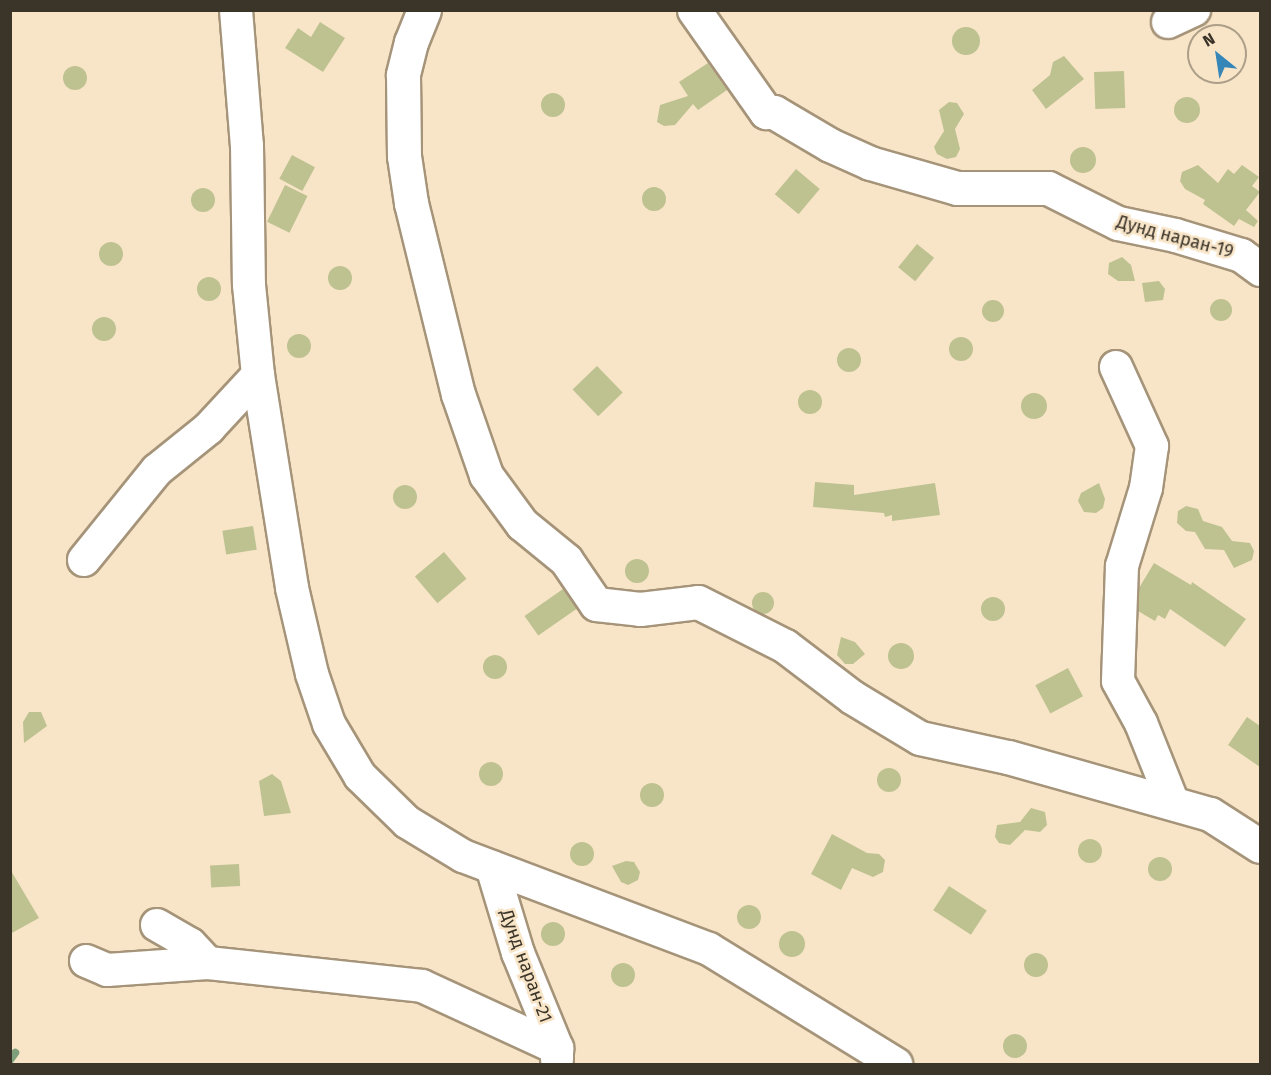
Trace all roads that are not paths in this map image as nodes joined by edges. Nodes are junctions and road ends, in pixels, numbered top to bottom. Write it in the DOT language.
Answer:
graph roads {
  1 [pos="236,10"];
  2 [pos="424,10"];
  3 [pos="694,10"];
  4 [pos="1260,269"];
  5 [pos="1116,367"];
  6 [pos="258,375"];
  7 [pos="84,560"];
  8 [pos="1173,803"];
  9 [pos="1260,846"];
  10 [pos="492,867"];
  11 [pos="157,925"];
  12 [pos="86,961"];
  13 [pos="208,963"];
  14 [pos="557,1056"];
  15 [pos="897,1065"];
  1 -- 6 [label="street"];
  2 -- 8 [label="street"];
  3 -- 4 [label="street, Дунд наран-19"];
  5 -- 8 [label="street"];
  6 -- 7 [label="street"];
  6 -- 10 [label="street"];
  8 -- 9 [label="street"];
  10 -- 14 [label="street, Дунд наран-21"];
  10 -- 15 [label="street"];
  11 -- 13 [label="street"];
  12 -- 13 [label="street"];
  13 -- 14 [label="street"];
}
